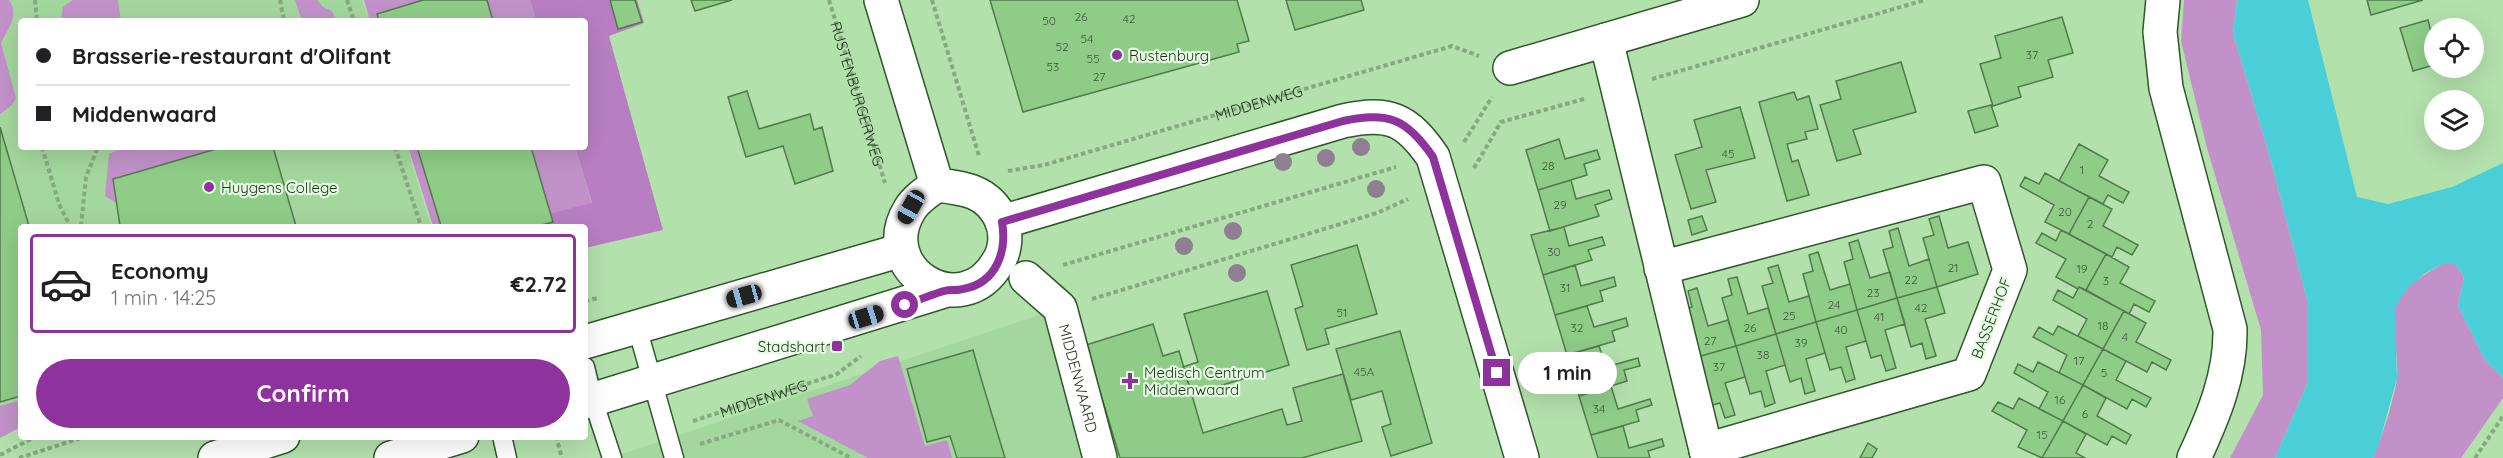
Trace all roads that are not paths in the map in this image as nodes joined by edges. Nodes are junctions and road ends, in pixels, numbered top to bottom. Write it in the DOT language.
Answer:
graph roads {
  1 [pos="881,0"];
  2 [pos="1742,0"];
  3 [pos="2163,0"];
  4 [pos="1606,40"];
  5 [pos="1510,68"];
  6 [pos="936,185"];
  7 [pos="1002,222"];
  8 [pos="902,250"];
  9 [pos="1661,268"];
  10 [pos="1026,278"];
  11 [pos="947,290"];
  12 [pos="637,327"];
  13 [pos="588,341"];
  14 [pos="653,381"];
  15 [pos="589,401"];
  16 [pos="271,440"];
  17 [pos="449,440"];
  18 [pos="503,440"];
  19 [pos="1707,454"];
  20 [pos="674,455"];
  21 [pos="215,458"];
  22 [pos="391,458"];
  23 [pos="507,458"];
  24 [pos="612,458"];
  25 [pos="1100,458"];
  26 [pos="1522,458"];
  27 [pos="2194,458"];
  1 -- 6 [label="street"];
  2 -- 4 [label="street"];
  3 -- 27 [label="street"];
  4 -- 5 [label="street"];
  4 -- 9 [label="street, BASSERHOF"];
  6 -- 7 [label="street"];
  6 -- 8 [label="street"];
  7 -- 11 [label="street"];
  7 -- 26 [label="street"];
  8 -- 11 [label="street"];
  8 -- 12 [label="street"];
  9 -- 19 [label="street, BASSERHOF"];
  9 -- 19 [label="street, BASSERHOF"];
  10 -- 25 [label="street, MIDDENWAARD"];
  11 -- 14 [label="street"];
  12 -- 13 [label="street"];
  12 -- 14 [label="lane"];
  14 -- 15 [label="street"];
  14 -- 20 [label="lane"];
  15 -- 24 [label="lane"];
  16 -- 21 [label="street"];
  17 -- 22 [label="street"];
  18 -- 23 [label="lane"];
}
